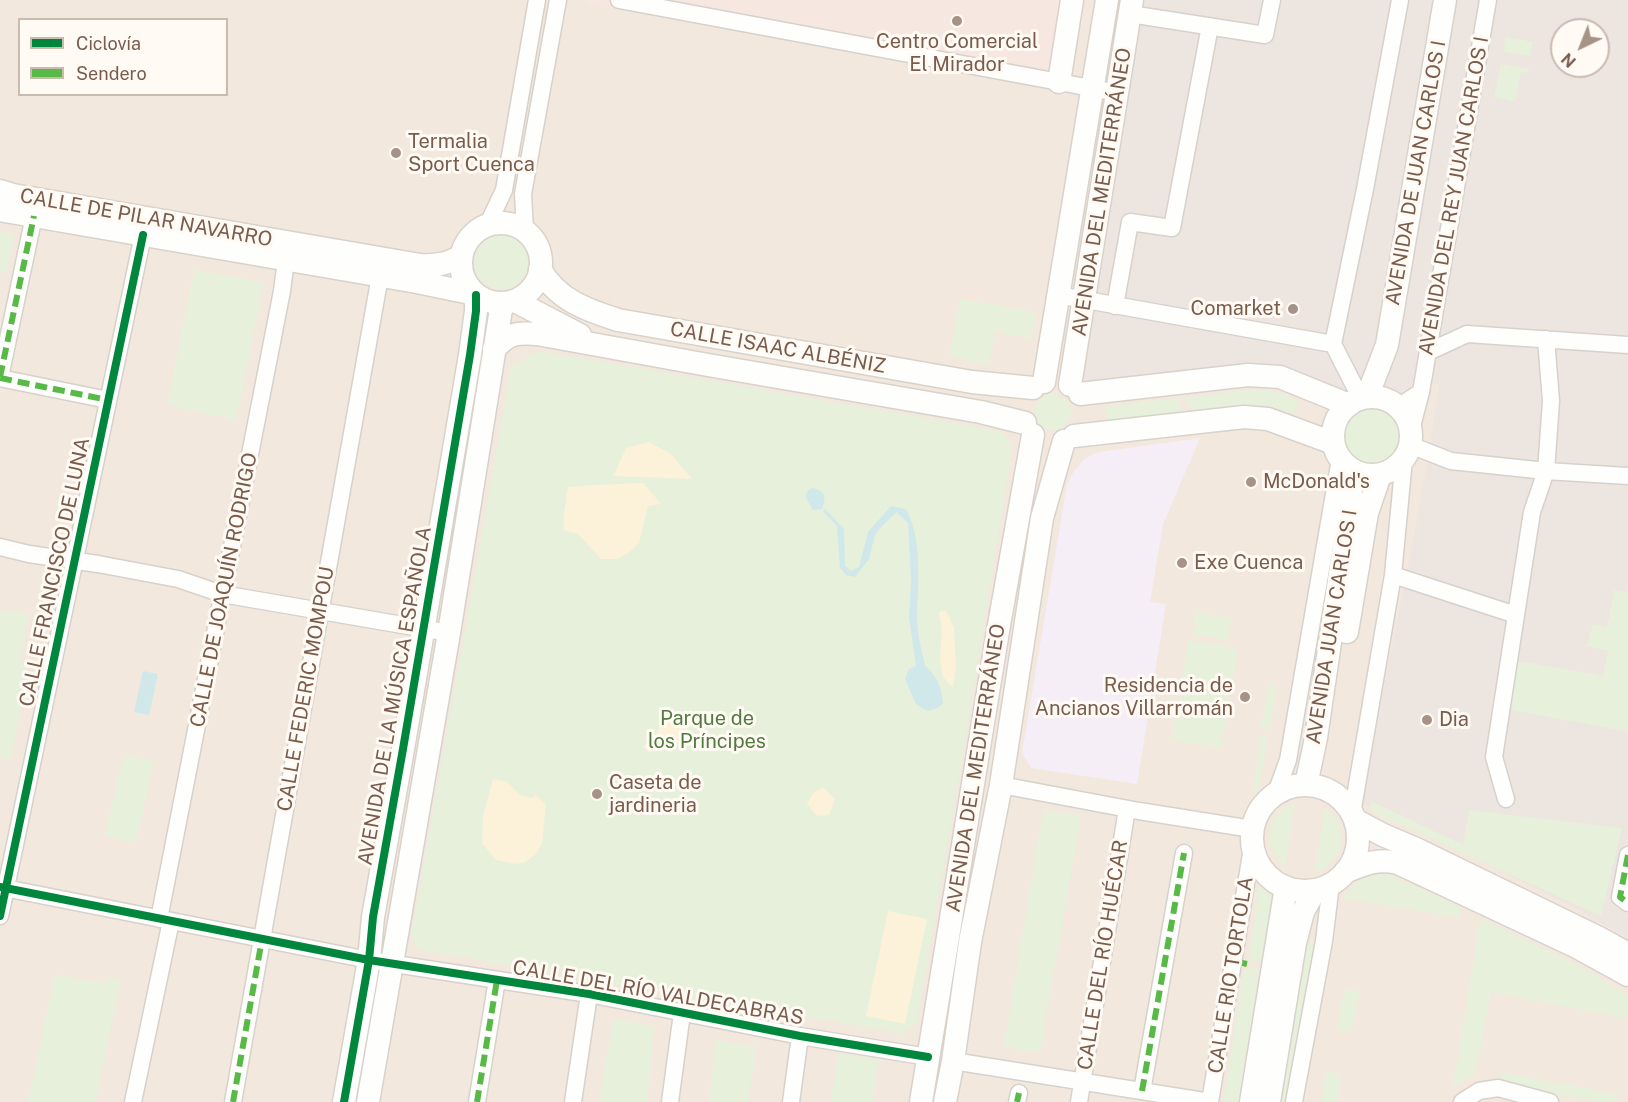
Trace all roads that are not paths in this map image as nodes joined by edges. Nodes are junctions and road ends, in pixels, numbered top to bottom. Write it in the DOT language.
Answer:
graph roads {
  1 [pos="537,0"];
  2 [pos="558,0"];
  3 [pos="619,0"];
  4 [pos="1072,0"];
  5 [pos="1107,0"];
  6 [pos="1272,0"];
  7 [pos="1400,0"];
  8 [pos="1445,0"];
  9 [pos="1488,0"];
  10 [pos="1131,7"];
  11 [pos="1210,26"];
  12 [pos="1059,82"];
  13 [pos="1093,89"];
  14 [pos="1118,93"];
  15 [pos="0,191"];
  16 [pos="0,210"];
  17 [pos="34,216"];
  18 [pos="487,226"];
  19 [pos="525,231"];
  20 [pos="143,234"];
  21 [pos="461,256"];
  22 [pos="286,260"];
  23 [pos="540,269"];
  24 [pos="380,276"];
  25 [pos="476,295"];
  26 [pos="1058,295"];
  27 [pos="1084,300"];
  28 [pos="508,302"];
  29 [pos="1115,306"];
  30 [pos="1546,339"];
  31 [pos="597,344"];
  32 [pos="1333,344"];
  33 [pos="1628,345"];
  34 [pos="494,349"];
  35 [pos="1428,352"];
  36 [pos="0,377"];
  37 [pos="1039,385"];
  38 [pos="1075,389"];
  39 [pos="1421,392"];
  40 [pos="108,400"];
  41 [pos="1373,402"];
  42 [pos="1029,429"];
  43 [pos="1069,438"];
  44 [pos="1408,445"];
  45 [pos="1341,457"];
  46 [pos="1546,471"];
  47 [pos="1380,475"];
  48 [pos="1628,476"];
  49 [pos="0,547"];
  50 [pos="75,560"];
  51 [pos="1392,575"];
  52 [pos="222,594"];
  53 [pos="319,611"];
  54 [pos="1516,615"];
  55 [pos="424,628"];
  56 [pos="449,633"];
  57 [pos="1001,785"];
  58 [pos="1313,786"];
  59 [pos="1276,793"];
  60 [pos="1506,798"];
  61 [pos="1127,809"];
  62 [pos="1353,817"];
  63 [pos="1252,838"];
  64 [pos="1184,854"];
  65 [pos="1628,855"];
  66 [pos="1330,882"];
  67 [pos="1286,887"];
  68 [pos="3,888"];
  69 [pos="1628,903"];
  70 [pos="0,916"];
  71 [pos="165,920"];
  72 [pos="262,939"];
  73 [pos="1628,954"];
  74 [pos="369,960"];
  75 [pos="392,963"];
  76 [pos="1628,975"];
  77 [pos="497,980"];
  78 [pos="589,994"];
  79 [pos="682,1012"];
  80 [pos="800,1036"];
  81 [pos="928,1057"];
  82 [pos="953,1061"];
  83 [pos="1082,1082"];
  84 [pos="1142,1091"];
  85 [pos="133,1102"];
  86 [pos="233,1102"];
  87 [pos="344,1102"];
  88 [pos="368,1102"];
  89 [pos="477,1102"];
  90 [pos="573,1102"];
  91 [pos="670,1102"];
  92 [pos="790,1102"];
  93 [pos="921,1102"];
  94 [pos="945,1102"];
  95 [pos="1079,1102"];
  96 [pos="1210,1102"];
  97 [pos="1251,1102"];
  98 [pos="1269,1102"];
  99 [pos="1294,1102"];
  100 [pos="1462,1102"];
  101 [pos="1550,1102"];
  1 -- 18 [label="street"];
  2 -- 19 [label="street"];
  3 -- 12 [label="street"];
  4 -- 12 [label="street"];
  5 -- 13 [label="street, AVENIDA DEL MEDITERRÁNEO"];
  6 -- 11 [label="street"];
  7 -- 32 [label="street"];
  8 -- 41 [label="street, AVENIDA DE JUAN CARLOS I"];
  9 -- 35 [label="street, AVENIDA DEL REY JUAN CARLOS I"];
  10 -- 11 [label="street"];
  10 -- 14 [label="street, AVENIDA DEL MEDITERRÁNEO"];
  11 -- 29 [label="street"];
  12 -- 13 [label="street"];
  13 -- 14 [label="street"];
  13 -- 26 [label="street, AVENIDA DEL MEDITERRÁNEO"];
  14 -- 27 [label="street, AVENIDA DEL MEDITERRÁNEO"];
  15 -- 21 [label="street, CALLE DE PILAR NAVARRO"];
  16 -- 17 [label="street, CALLE DE PILAR NAVARRO"];
  17 -- 20 [label="street, CALLE DE PILAR NAVARRO"];
  17 -- 36 [label="street"];
  18 -- 19 [label="street"];
  18 -- 21 [label="street"];
  19 -- 23 [label="street"];
  20 -- 22 [label="street, CALLE DE PILAR NAVARRO"];
  20 -- 40 [label="street, CALLE FRANCISCO DE LUNA"];
  21 -- 25 [label="street"];
  22 -- 24 [label="street, CALLE DE PILAR NAVARRO"];
  22 -- 52 [label="street, CALLE DE JOAQUÍN RODRIGO"];
  23 -- 28 [label="street"];
  23 -- 37 [label="street, CALLE ISAAC ALBÉNIZ"];
  24 -- 25 [label="street, CALLE DE PILAR NAVARRO"];
  24 -- 53 [label="street, CALLE FEDERIC MOMPOU"];
  25 -- 28 [label="street"];
  25 -- 55 [label="street, AVENIDA DE LA MÚSICA ESPAÑOLA"];
  26 -- 27 [label="street"];
  26 -- 37 [label="street, AVENIDA DEL MEDITERRÁNEO"];
  27 -- 29 [label="street"];
  27 -- 38 [label="street, AVENIDA DEL MEDITERRÁNEO"];
  28 -- 31 [label="street, CALLE ISAAC ALBÉNIZ"];
  28 -- 34 [label="street, AVENIDA DE LA MÚSICA ESPAÑOLA"];
  29 -- 32 [label="street"];
  30 -- 33 [label="street"];
  30 -- 35 [label="street"];
  30 -- 46 [label="street"];
  31 -- 34 [label="street, CALLE ISAAC ALBÉNIZ"];
  31 -- 42 [label="street, CALLE ISAAC ALBÉNIZ"];
  32 -- 41 [label="street"];
  34 -- 56 [label="street, AVENIDA DE LA MÚSICA ESPAÑOLA"];
  35 -- 39 [label="street, AVENIDA DEL REY JUAN CARLOS I"];
  36 -- 40 [label="street"];
  37 -- 38 [label="street"];
  37 -- 42 [label="street"];
  38 -- 41 [label="street"];
  38 -- 43 [label="street"];
  39 -- 41 [label="street"];
  39 -- 44 [label="street, AVENIDA DEL REY JUAN CARLOS I"];
  40 -- 50 [label="street, CALLE FRANCISCO DE LUNA"];
  41 -- 44 [label="street"];
  41 -- 45 [label="street"];
  42 -- 43 [label="street"];
  42 -- 81 [label="street, AVENIDA DEL MEDITERRÁNEO"];
  43 -- 45 [label="street"];
  43 -- 57 [label="street, AVENIDA DEL MEDITERRÁNEO"];
  44 -- 46 [label="street"];
  44 -- 47 [label="street"];
  44 -- 51 [label="street, AVENIDA DEL REY JUAN CARLOS I"];
  45 -- 47 [label="street"];
  45 -- 58 [label="street, AVENIDA JUAN CARLOS I"];
  45 -- 59 [label="street"];
  46 -- 48 [label="street"];
  46 -- 54 [label="street"];
  47 -- 58 [label="street, AVENIDA JUAN CARLOS I"];
  49 -- 50 [label="street"];
  50 -- 52 [label="street"];
  50 -- 68 [label="street, CALLE FRANCISCO DE LUNA"];
  51 -- 54 [label="street"];
  51 -- 62 [label="street, AVENIDA DEL REY JUAN CARLOS I"];
  52 -- 53 [label="street"];
  52 -- 71 [label="street, CALLE DE JOAQUÍN RODRIGO"];
  53 -- 55 [label="street"];
  53 -- 72 [label="street, CALLE FEDERIC MOMPOU"];
  54 -- 60 [label="street"];
  55 -- 56 [label="street"];
  55 -- 74 [label="street, AVENIDA DE LA MÚSICA ESPAÑOLA"];
  56 -- 75 [label="street, AVENIDA DE LA MÚSICA ESPAÑOLA"];
  57 -- 61 [label="street"];
  57 -- 82 [label="street, AVENIDA DEL MEDITERRÁNEO"];
  58 -- 59 [label="street"];
  58 -- 62 [label="street"];
  59 -- 63 [label="street"];
  61 -- 63 [label="street"];
  61 -- 83 [label="street, CALLE DEL RÍO HUÉCAR"];
  62 -- 66 [label="street"];
  62 -- 73 [label="street"];
  63 -- 67 [label="street"];
  63 -- 96 [label="street, CALLE RIO TORTOLA"];
  64 -- 84 [label="street"];
  65 -- 69 [label="street"];
  66 -- 67 [label="street"];
  66 -- 76 [label="street"];
  66 -- 98 [label="street"];
  66 -- 99 [label="street"];
  67 -- 97 [label="street"];
  68 -- 70 [label="street, CALLE FRANCISCO DE LUNA"];
  68 -- 71 [label="street, CALLE DEL RÍO VALDECABRAS"];
  71 -- 72 [label="street, CALLE DEL RÍO VALDECABRAS"];
  71 -- 85 [label="street, CALLE DE JOAQUÍN RODRIGO"];
  72 -- 74 [label="street, CALLE DEL RÍO VALDECABRAS"];
  72 -- 86 [label="street, CALLE FEDERIC MOMPOU"];
  74 -- 75 [label="street, CALLE DEL RÍO VALDECABRAS"];
  74 -- 87 [label="street, AVENIDA DE LA MÚSICA ESPAÑOLA"];
  75 -- 77 [label="street, CALLE DEL RÍO VALDECABRAS"];
  75 -- 88 [label="street, AVENIDA DE LA MÚSICA ESPAÑOLA"];
  77 -- 78 [label="street, CALLE DEL RÍO VALDECABRAS"];
  77 -- 89 [label="street"];
  78 -- 79 [label="street, CALLE DEL RÍO VALDECABRAS"];
  78 -- 90 [label="street"];
  79 -- 80 [label="street, CALLE DEL RÍO VALDECABRAS"];
  79 -- 91 [label="street"];
  80 -- 81 [label="street, CALLE DEL RÍO VALDECABRAS"];
  80 -- 92 [label="street"];
  81 -- 93 [label="street, AVENIDA DEL MEDITERRÁNEO"];
  82 -- 83 [label="street"];
  82 -- 94 [label="street, AVENIDA DEL MEDITERRÁNEO"];
  83 -- 84 [label="street"];
  83 -- 95 [label="street, CALLE DEL RÍO HUÉCAR"];
  84 -- 96 [label="street"];
  100 -- 101 [label="street"];
}
